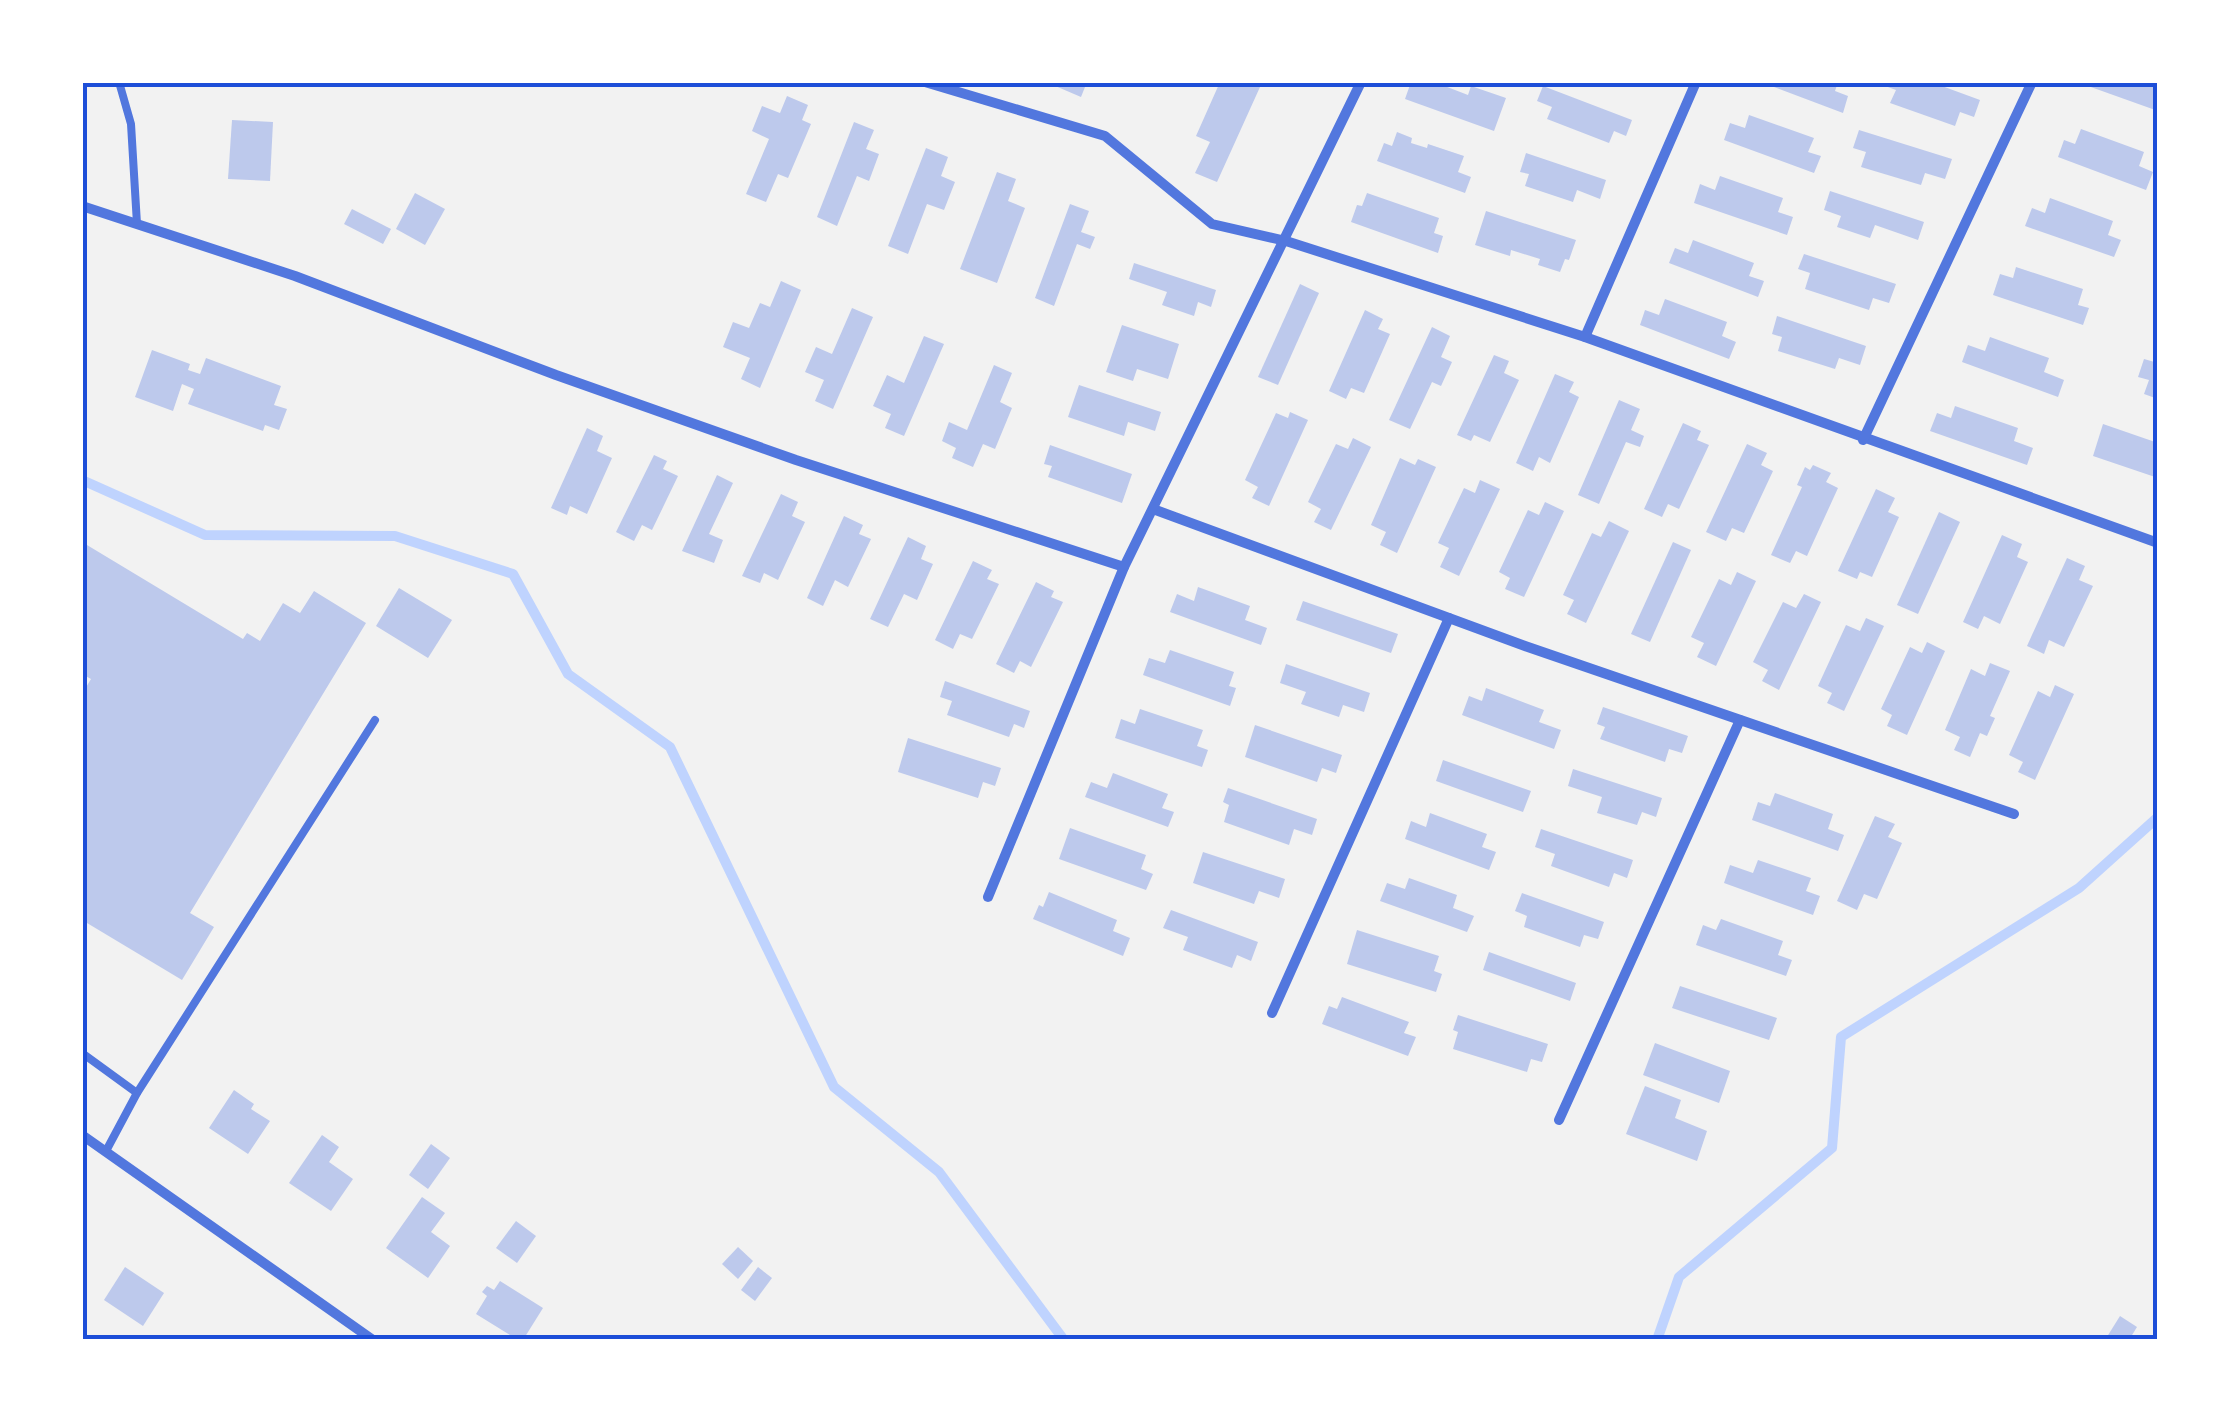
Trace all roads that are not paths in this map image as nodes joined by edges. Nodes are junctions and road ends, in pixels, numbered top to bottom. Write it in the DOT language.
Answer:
graph roads {
  1 [pos="119,82"];
  2 [pos="924,82"];
  3 [pos="1361,82"];
  4 [pos="1696,82"];
  5 [pos="2032,82"];
  6 [pos="82,206"];
  7 [pos="138,224"];
  8 [pos="1286,241"];
  9 [pos="1584,337"];
  10 [pos="1863,440"];
  11 [pos="1153,509"];
  12 [pos="2158,544"];
  13 [pos="1124,567"];
  14 [pos="1449,618"];
  15 [pos="375,720"];
  16 [pos="1740,720"];
  17 [pos="2014,814"];
  18 [pos="988,897"];
  19 [pos="1272,1013"];
  20 [pos="82,1053"];
  21 [pos="137,1093"];
  22 [pos="1560,1120"];
  23 [pos="82,1135"];
  24 [pos="106,1151"];
  25 [pos="373,1340"];
  1 -- 7 [label="lane"];
  2 -- 8 [label="street"];
  3 -- 8 [label="street"];
  4 -- 9 [label="street"];
  5 -- 10 [label="street"];
  6 -- 7 [label="street"];
  7 -- 13 [label="street"];
  8 -- 9 [label="street"];
  8 -- 11 [label="street"];
  9 -- 10 [label="street"];
  10 -- 12 [label="street"];
  11 -- 13 [label="street"];
  11 -- 14 [label="street"];
  13 -- 18 [label="street"];
  14 -- 16 [label="street"];
  14 -- 19 [label="street"];
  15 -- 21 [label="lane"];
  16 -- 17 [label="street"];
  16 -- 22 [label="street"];
  20 -- 21 [label="lane"];
  21 -- 24 [label="lane"];
  23 -- 24 [label="street"];
  24 -- 25 [label="street"];
}
